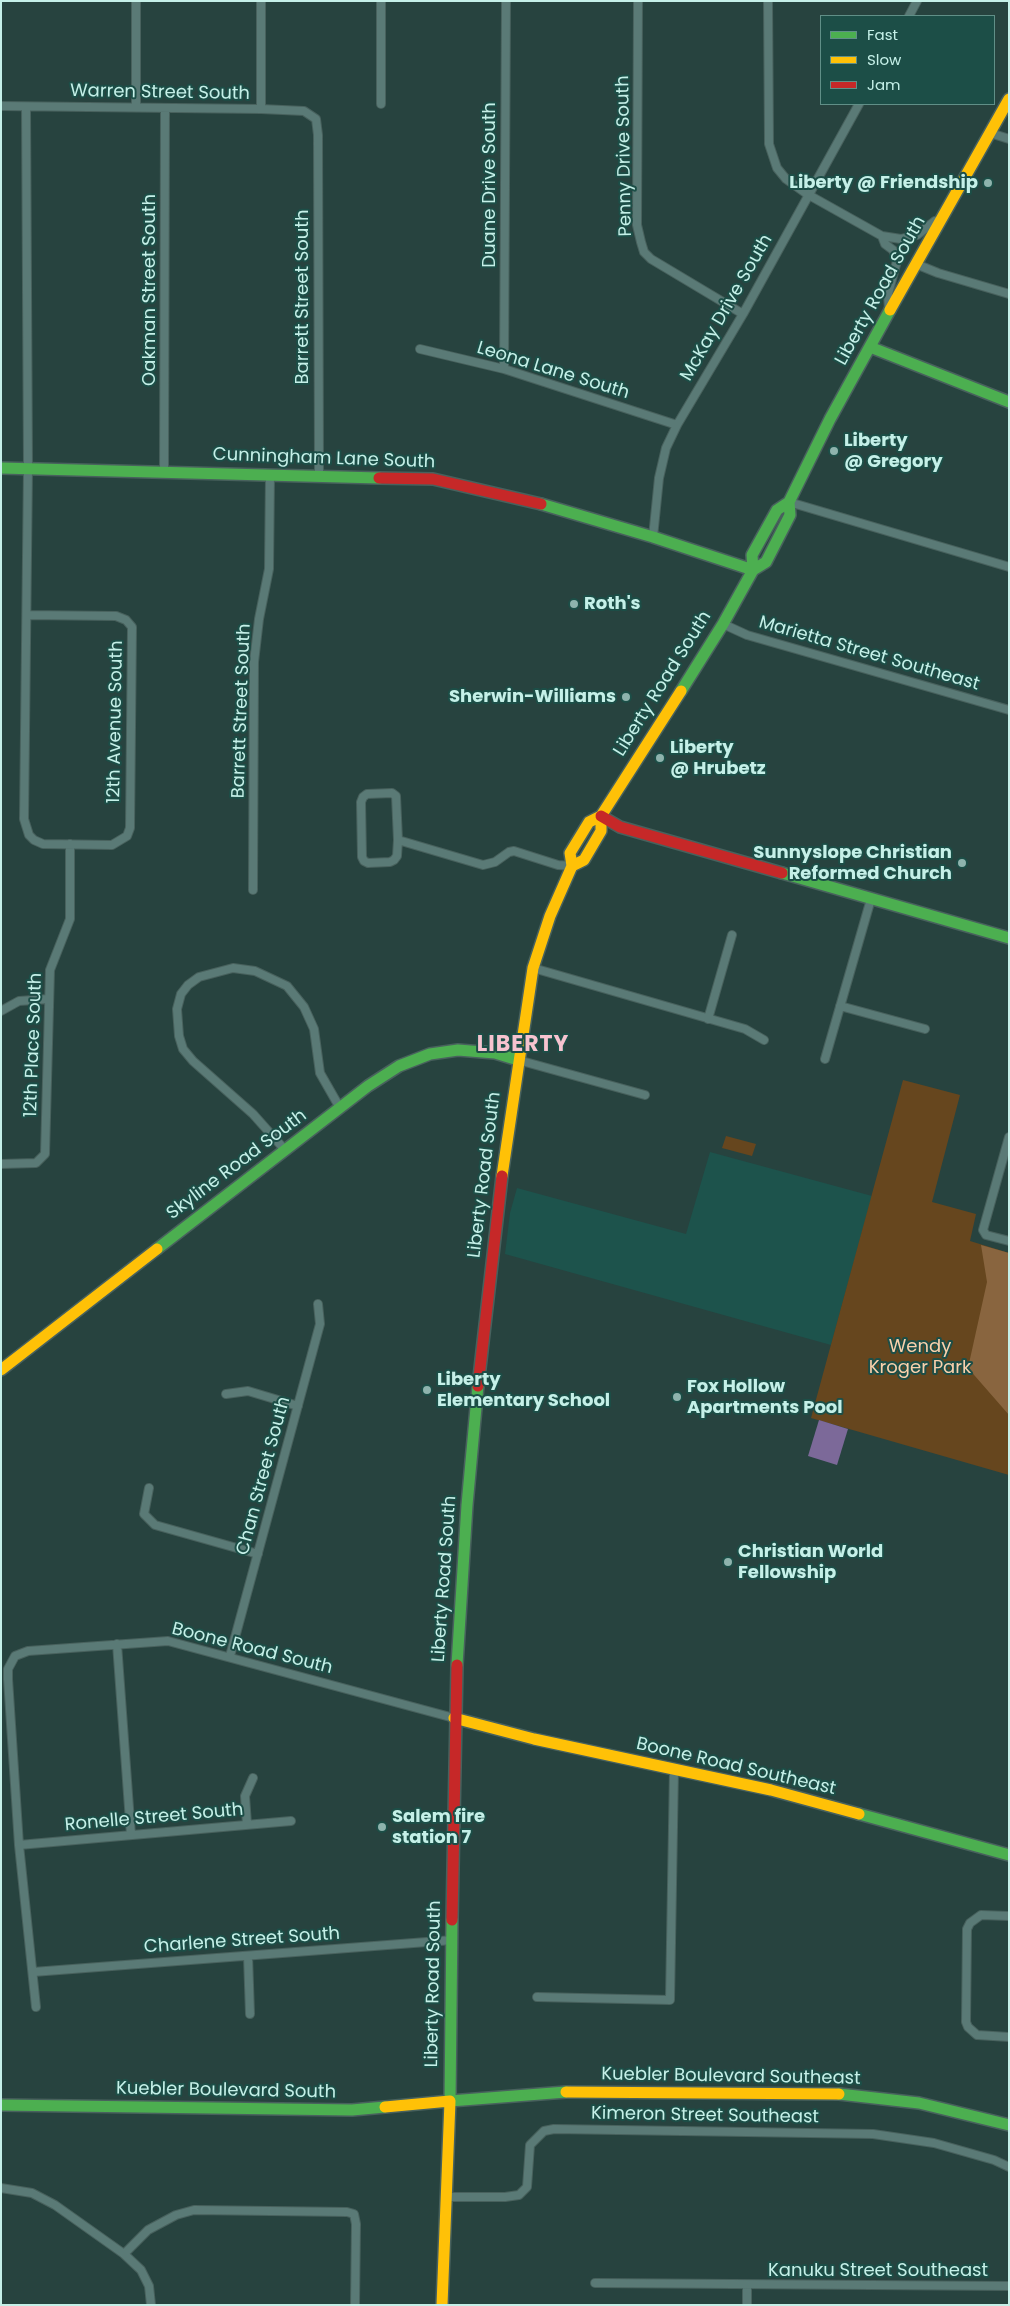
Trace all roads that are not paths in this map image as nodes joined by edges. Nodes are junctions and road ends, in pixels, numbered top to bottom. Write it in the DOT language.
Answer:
graph roads {
  1 [pos="136,1"];
  2 [pos="261,1"];
  3 [pos="381,1"];
  4 [pos="506,1"];
  5 [pos="638,1"];
  6 [pos="768,1"];
  7 [pos="917,1"];
  8 [pos="910,15"];
  9 [pos="1009,99"];
  10 [pos="381,104"];
  11 [pos="858,105"];
  12 [pos="1,106"];
  13 [pos="136,106"];
  14 [pos="26,107"];
  15 [pos="165,108"];
  16 [pos="261,109"];
  17 [pos="316,118"];
  18 [pos="990,133"];
  19 [pos="1009,138"];
  20 [pos="807,194"];
  21 [pos="940,218"];
  22 [pos="882,236"];
  23 [pos="916,264"];
  24 [pos="1009,294"];
  25 [pos="889,313"];
  26 [pos="743,314"];
  27 [pos="870,347"];
  28 [pos="420,349"];
  29 [pos="504,369"];
  30 [pos="1009,402"];
  31 [pos="677,425"];
  32 [pos="1,468"];
  33 [pos="28,468"];
  34 [pos="164,472"];
  35 [pos="270,474"];
  36 [pos="319,475"];
  37 [pos="789,502"];
  38 [pos="653,537"];
  39 [pos="1009,567"];
  40 [pos="753,570"];
  41 [pos="27,615"];
  42 [pos="723,624"];
  43 [pos="1009,710"];
  44 [pos="601,816"];
  45 [pos="398,840"];
  46 [pos="70,844"];
  47 [pos="572,866"];
  48 [pos="253,890"];
  49 [pos="871,899"];
  50 [pos="732,935"];
  51 [pos="1009,938"];
  52 [pos="533,968"];
  53 [pos="48,999"];
  54 [pos="840,1006"];
  55 [pos="1,1011"];
  56 [pos="708,1019"];
  57 [pos="924,1029"];
  58 [pos="764,1040"];
  59 [pos="824,1059"];
  60 [pos="518,1060"];
  61 [pos="645,1095"];
  62 [pos="340,1108"];
  63 [pos="1009,1137"];
  64 [pos="285,1150"];
  65 [pos="1,1164"];
  66 [pos="1009,1241"];
  67 [pos="318,1304"];
  68 [pos="1,1370"];
  69 [pos="226,1394"];
  70 [pos="298,1406"];
  71 [pos="149,1488"];
  72 [pos="258,1554"];
  73 [pos="117,1644"];
  74 [pos="230,1656"];
  75 [pos="454,1718"];
  76 [pos="674,1768"];
  77 [pos="253,1778"];
  78 [pos="291,1821"];
  79 [pos="247,1824"];
  80 [pos="131,1835"];
  81 [pos="19,1845"];
  82 [pos="1009,1855"];
  83 [pos="1009,1916"];
  84 [pos="453,1940"];
  85 [pos="248,1956"];
  86 [pos="33,1972"];
  87 [pos="537,1997"];
  88 [pos="36,2007"];
  89 [pos="250,2014"];
  90 [pos="1009,2037"];
  91 [pos="450,2101"];
  92 [pos="1,2105"];
  93 [pos="1009,2125"];
  94 [pos="1009,2167"];
  95 [pos="1,2188"];
  96 [pos="445,2197"];
  97 [pos="124,2254"];
  98 [pos="595,2283"];
  99 [pos="747,2285"];
  100 [pos="1009,2286"];
  101 [pos="151,2305"];
  102 [pos="355,2305"];
  103 [pos="442,2305"];
  104 [pos="747,2305"];
  1 -- 13 [label="street"];
  2 -- 16 [label="street"];
  3 -- 10 [label="street"];
  4 -- 29 [label="street, Duane Drive South"];
  5 -- 26 [label="street, Penny Drive South"];
  6 -- 20 [label="street"];
  7 -- 8 [label="street"];
  9 -- 18 [label="main road, Liberty Road South"];
  11 -- 20 [label="street, McKay Drive South"];
  12 -- 14 [label="street, Warren Street South"];
  13 -- 14 [label="street, Warren Street South"];
  13 -- 15 [label="street, Warren Street South"];
  14 -- 33 [label="street"];
  15 -- 16 [label="street, Warren Street South"];
  15 -- 34 [label="street, Oakman Street South"];
  16 -- 17 [label="street, Warren Street South"];
  17 -- 36 [label="street, Barrett Street South"];
  18 -- 19 [label="street"];
  18 -- 21 [label="main road, Liberty Road South"];
  20 -- 22 [label="street"];
  20 -- 26 [label="street, McKay Drive South"];
  21 -- 22 [label="street"];
  21 -- 23 [label="main road, Liberty Road South"];
  22 -- 25 [label="street"];
  23 -- 24 [label="street"];
  23 -- 25 [label="main road, Liberty Road South"];
  25 -- 27 [label="main road, Liberty Road South"];
  26 -- 31 [label="street, McKay Drive South"];
  27 -- 30 [label="main road"];
  27 -- 37 [label="main road, Liberty Road South"];
  28 -- 29 [label="street, Leona Lane South"];
  29 -- 31 [label="street, Leona Lane South"];
  31 -- 38 [label="street, McKay Drive South"];
  32 -- 33 [label="main road, Cunningham Lane South"];
  33 -- 34 [label="main road, Cunningham Lane South"];
  33 -- 41 [label="street"];
  34 -- 35 [label="main road, Cunningham Lane South"];
  35 -- 36 [label="main road, Cunningham Lane South"];
  35 -- 48 [label="street, Barrett Street South"];
  36 -- 38 [label="main road, Cunningham Lane South"];
  37 -- 39 [label="street"];
  37 -- 40 [label="main road, Liberty Road South"];
  38 -- 40 [label="main road, Cunningham Lane South"];
  40 -- 42 [label="main road, Liberty Road South"];
  41 -- 46 [label="street"];
  41 -- 46 [label="street, 12th Avenue South"];
  42 -- 43 [label="street, Marietta Street Southeast"];
  42 -- 44 [label="main road, Liberty Road South"];
  44 -- 47 [label="main road, Liberty Road South"];
  44 -- 49 [label="main road"];
  45 -- 45 [label="street"];
  45 -- 47 [label="street"];
  46 -- 53 [label="street, 12th Place South"];
  47 -- 52 [label="main road, Liberty Road South"];
  49 -- 51 [label="main road"];
  49 -- 54 [label="street"];
  50 -- 56 [label="street"];
  52 -- 56 [label="street"];
  52 -- 60 [label="main road, Liberty Road South"];
  53 -- 55 [label="street"];
  53 -- 65 [label="street, 12th Place South"];
  54 -- 57 [label="street"];
  54 -- 59 [label="street"];
  56 -- 58 [label="street"];
  60 -- 61 [label="street"];
  60 -- 62 [label="main road, Skyline Road South"];
  60 -- 75 [label="main road, Liberty Road South"];
  62 -- 64 [label="main road, Skyline Road South"];
  62 -- 64 [label="street"];
  63 -- 66 [label="street"];
  64 -- 68 [label="main road, Skyline Road South"];
  67 -- 70 [label="street, Chan Street South"];
  69 -- 70 [label="street"];
  70 -- 72 [label="street, Chan Street South"];
  71 -- 72 [label="street"];
  72 -- 74 [label="street, Chan Street South"];
  73 -- 74 [label="street, Boone Road South"];
  73 -- 80 [label="street"];
  73 -- 81 [label="street, Boone Road South"];
  74 -- 75 [label="street, Boone Road South"];
  75 -- 76 [label="main road, Boone Road Southeast"];
  75 -- 84 [label="main road, Liberty Road South"];
  76 -- 82 [label="main road, Boone Road Southeast"];
  76 -- 87 [label="street"];
  77 -- 79 [label="street"];
  78 -- 79 [label="street, Ronelle Street South"];
  79 -- 80 [label="street, Ronelle Street South"];
  80 -- 81 [label="street, Ronelle Street South"];
  81 -- 86 [label="street"];
  83 -- 90 [label="street"];
  84 -- 85 [label="street, Charlene Street South"];
  84 -- 91 [label="main road, Liberty Road South"];
  85 -- 86 [label="street, Charlene Street South"];
  85 -- 89 [label="street"];
  86 -- 88 [label="street"];
  91 -- 92 [label="main road, Kuebler Boulevard South"];
  91 -- 93 [label="main road, Kuebler Boulevard Southeast"];
  91 -- 96 [label="main road, Liberty Road South"];
  94 -- 96 [label="street, Kimeron Street Southeast"];
  95 -- 97 [label="street"];
  96 -- 103 [label="main road, Liberty Road South"];
  97 -- 101 [label="street"];
  97 -- 102 [label="street"];
  98 -- 99 [label="street, Kanuku Street Southeast"];
  99 -- 100 [label="street, Kanuku Street Southeast"];
  99 -- 104 [label="street"];
}
